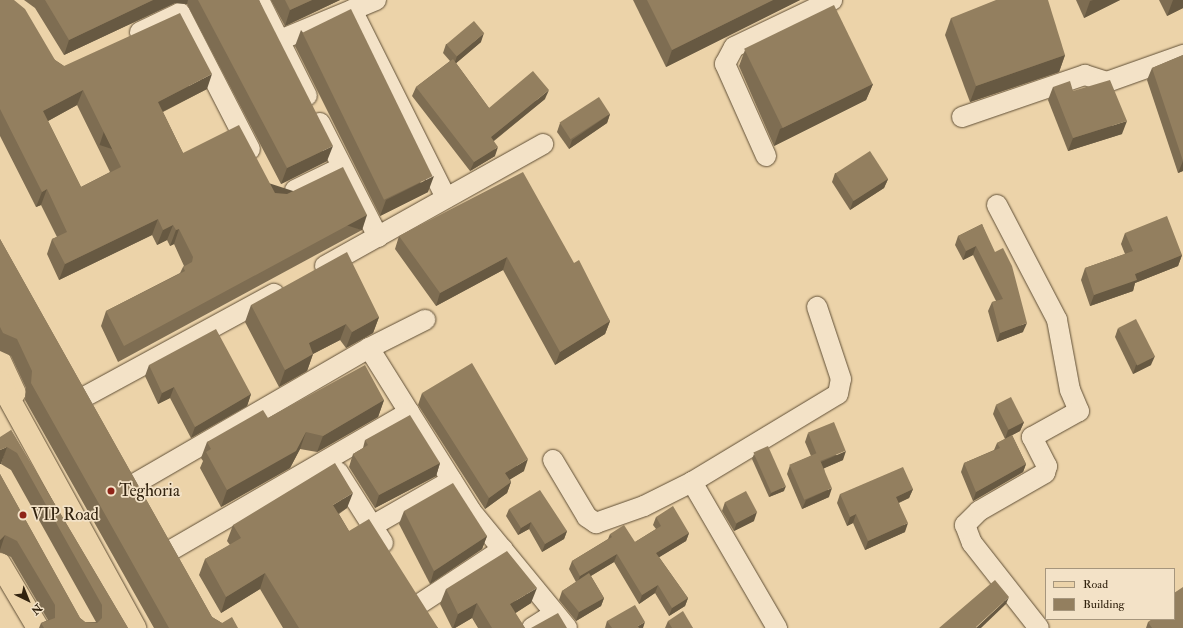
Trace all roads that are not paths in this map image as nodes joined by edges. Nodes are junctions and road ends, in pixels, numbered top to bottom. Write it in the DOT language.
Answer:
graph roads {
  1 [pos="259,0"];
  2 [pos="376,0"];
  3 [pos="832,0"];
  4 [pos="352,10"];
  5 [pos="123,40"];
  6 [pos="280,40"];
  7 [pos="1183,55"];
  8 [pos="962,116"];
  9 [pos="543,144"];
  10 [pos="766,156"];
  11 [pos="258,165"];
  12 [pos="342,167"];
  13 [pos="446,198"];
  14 [pos="276,200"];
  15 [pos="997,206"];
  16 [pos="378,237"];
  17 [pos="817,307"];
  18 [pos="425,320"];
  19 [pos="369,348"];
  20 [pos="0,361"];
  21 [pos="0,382"];
  22 [pos="409,412"];
  23 [pos="98,416"];
  24 [pos="29,432"];
  25 [pos="330,459"];
  26 [pos="553,460"];
  27 [pos="124,463"];
  28 [pos="452,480"];
  29 [pos="692,482"];
  30 [pos="136,483"];
  31 [pos="147,503"];
  32 [pos="372,526"];
  33 [pos="162,529"];
  34 [pos="173,549"];
  35 [pos="504,549"];
  36 [pos="392,558"];
  37 [pos="0,564"];
  38 [pos="183,566"];
  39 [pos="408,584"];
  40 [pos="420,603"];
  41 [pos="561,621"];
  42 [pos="432,622"];
  43 [pos="38,628"];
  44 [pos="136,628"];
  45 [pos="532,628"];
  46 [pos="777,628"];
  47 [pos="1039,628"];
  1 -- 6 [label="street"];
  2 -- 4 [label="street"];
  3 -- 10 [label="street"];
  4 -- 6 [label="street"];
  4 -- 13 [label="street"];
  5 -- 11 [label="street"];
  6 -- 12 [label="street"];
  7 -- 8 [label="street"];
  9 -- 13 [label="street"];
  12 -- 14 [label="street"];
  12 -- 16 [label="street"];
  13 -- 16 [label="street"];
  15 -- 47 [label="street"];
  16 -- 23 [label="street"];
  17 -- 29 [label="street"];
  18 -- 19 [label="street"];
  19 -- 22 [label="street"];
  19 -- 30 [label="street"];
  20 -- 24 [label="main road"];
  21 -- 24 [label="main road"];
  22 -- 25 [label="street"];
  22 -- 28 [label="street"];
  24 -- 44 [label="main road"];
  25 -- 32 [label="street"];
  25 -- 34 [label="street"];
  26 -- 29 [label="street"];
  27 -- 30 [label="street"];
  28 -- 32 [label="street"];
  28 -- 35 [label="street"];
  29 -- 46 [label="street"];
  30 -- 31 [label="street"];
  32 -- 36 [label="street"];
  33 -- 34 [label="street"];
  34 -- 38 [label="street"];
  35 -- 40 [label="street"];
  35 -- 41 [label="street"];
  37 -- 43 [label="main road"];
  39 -- 40 [label="street"];
  40 -- 42 [label="street"];
  41 -- 45 [label="street"];
}
